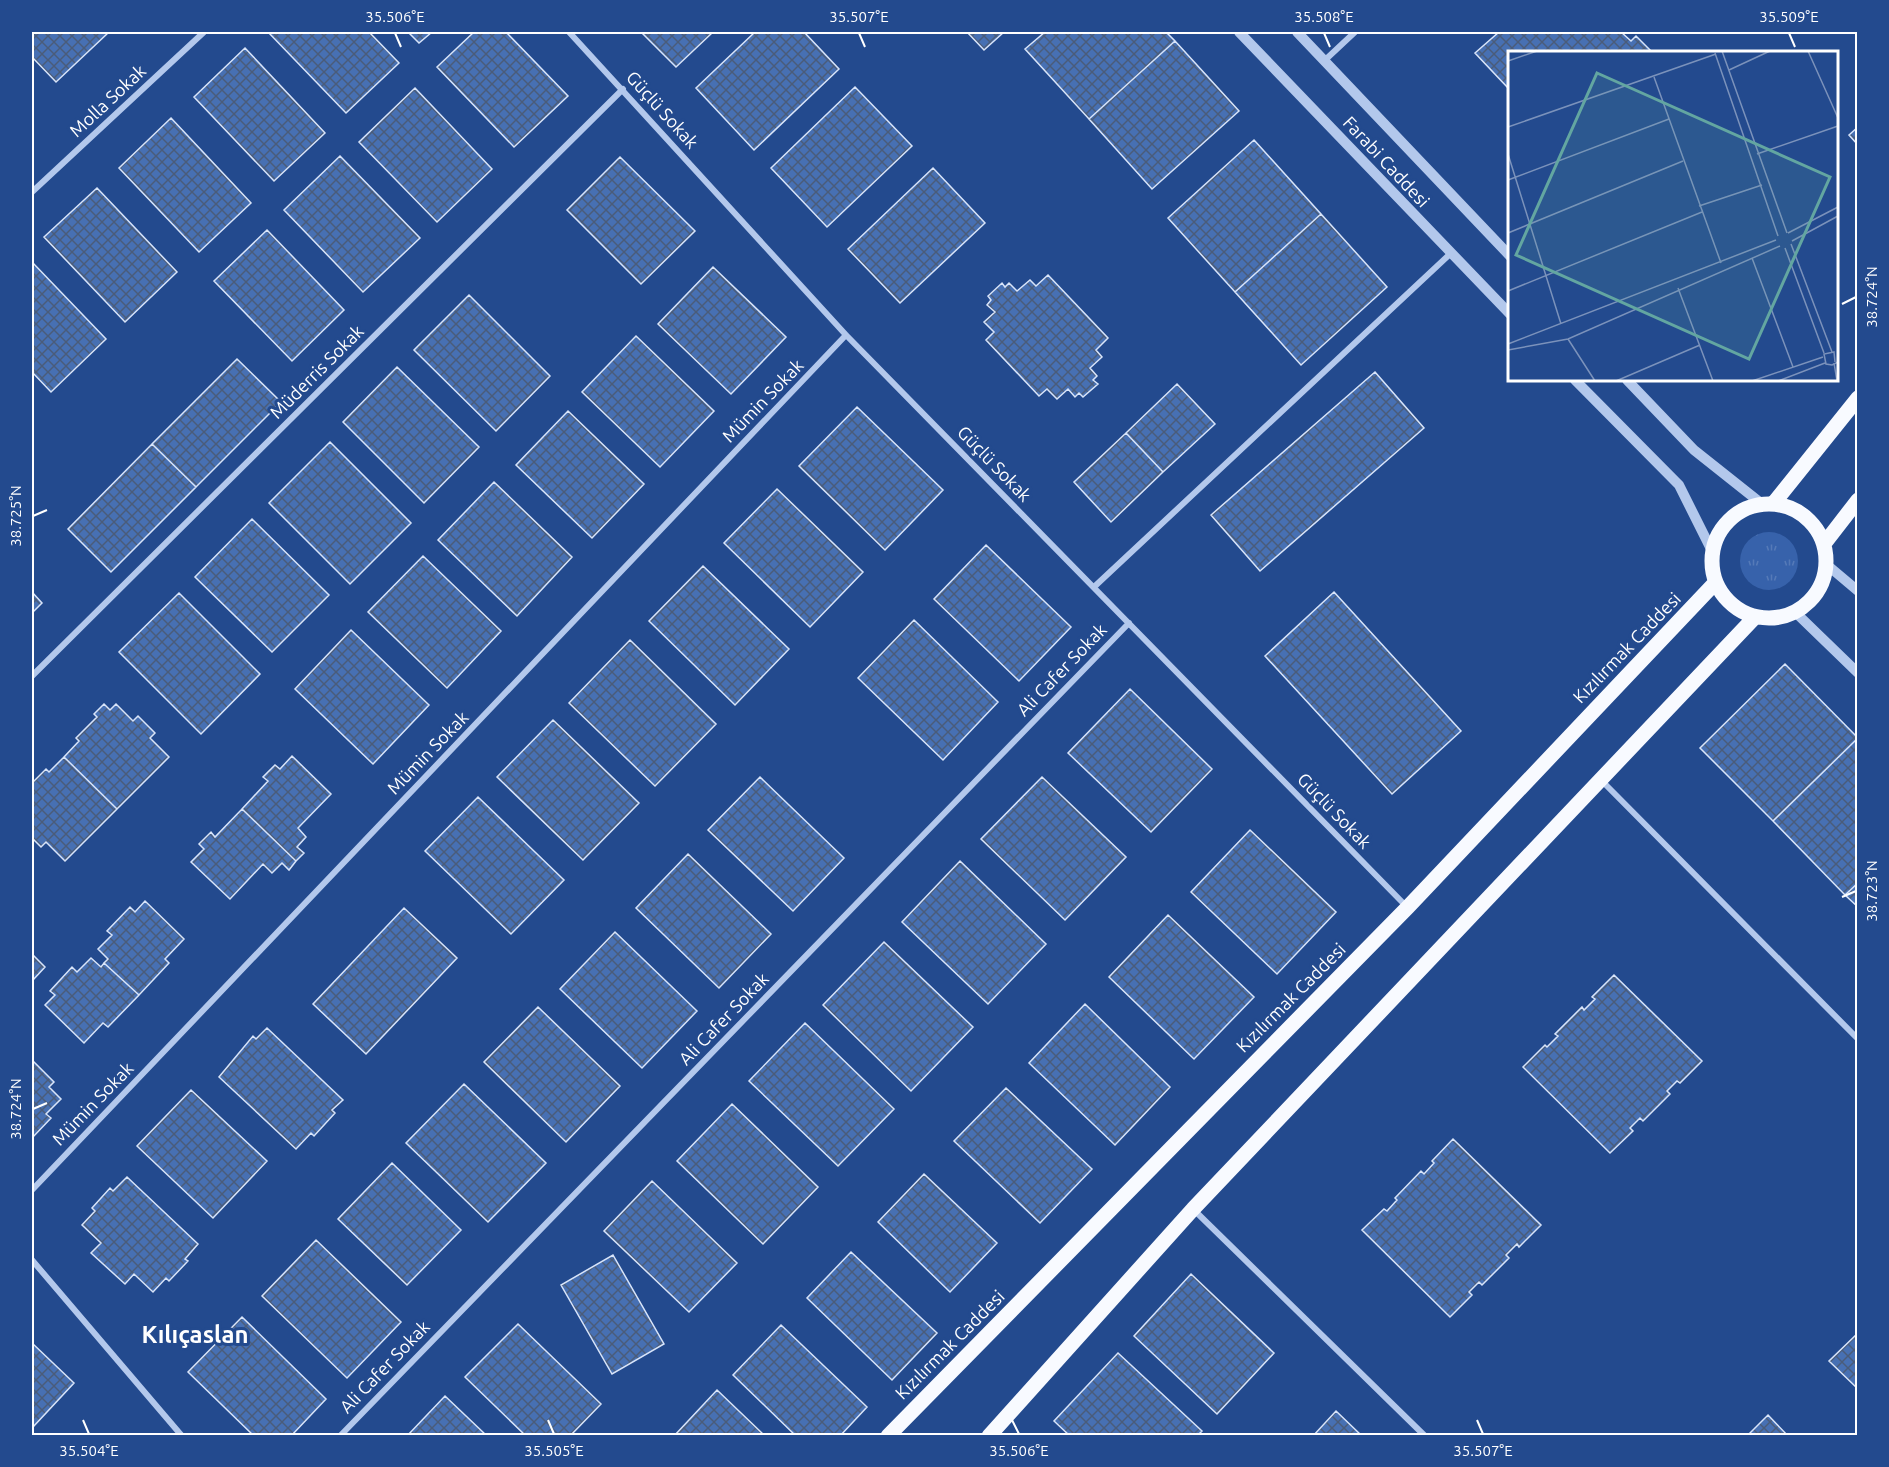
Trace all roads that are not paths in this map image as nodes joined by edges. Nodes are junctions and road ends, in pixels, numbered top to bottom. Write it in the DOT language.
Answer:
graph roads {
  1 [pos="204,32"];
  2 [pos="568,32"];
  3 [pos="1239,32"];
  4 [pos="1297,32"];
  5 [pos="1355,32"];
  6 [pos="1324,61"];
  7 [pos="623,89"];
  8 [pos="32,192"];
  9 [pos="1450,254"];
  10 [pos="1508,255"];
  11 [pos="1508,313"];
  12 [pos="846,335"];
  13 [pos="1576,381"];
  14 [pos="1628,381"];
  15 [pos="1857,398"];
  16 [pos="1857,500"];
  17 [pos="1768,504"];
  18 [pos="1824,544"];
  19 [pos="1712,551"];
  20 [pos="1826,564"];
  21 [pos="1715,583"];
  22 [pos="1094,587"];
  23 [pos="1857,591"];
  24 [pos="1795,612"];
  25 [pos="1755,617"];
  26 [pos="1129,623"];
  27 [pos="1857,673"];
  28 [pos="32,675"];
  29 [pos="1600,778"];
  30 [pos="1408,908"];
  31 [pos="1857,1039"];
  32 [pos="32,1190"];
  33 [pos="1193,1209"];
  34 [pos="32,1260"];
  35 [pos="182,1436"];
  36 [pos="340,1436"];
  37 [pos="888,1436"];
  38 [pos="989,1436"];
  39 [pos="1425,1436"];
  1 -- 8 [label="street, Molla Sokak"];
  2 -- 7 [label="street, Güçlü Sokak"];
  3 -- 9 [label="street, Farabi Caddesi"];
  4 -- 6 [label="street, Farabi Caddesi"];
  5 -- 6 [label="street"];
  6 -- 10 [label="street, Farabi Caddesi"];
  7 -- 12 [label="street, Güçlü Sokak"];
  7 -- 28 [label="street, Müderris Sokak"];
  9 -- 11 [label="street, Farabi Caddesi"];
  9 -- 22 [label="street"];
  12 -- 22 [label="street, Güçlü Sokak"];
  12 -- 32 [label="street, Mümin Sokak"];
  13 -- 19 [label="street"];
  14 -- 17 [label="street"];
  15 -- 17 [label="main road"];
  16 -- 18 [label="main road"];
  17 -- 18 [label="main road"];
  17 -- 19 [label="main road"];
  18 -- 20 [label="main road"];
  19 -- 21 [label="main road"];
  20 -- 23 [label="street"];
  20 -- 24 [label="main road"];
  21 -- 25 [label="main road"];
  21 -- 30 [label="main road, Kızılırmak Caddesi"];
  22 -- 26 [label="street, Güçlü Sokak"];
  24 -- 25 [label="main road"];
  24 -- 27 [label="street"];
  25 -- 29 [label="main road"];
  26 -- 30 [label="street, Güçlü Sokak"];
  26 -- 36 [label="street, Ali Cafer Sokak"];
  29 -- 31 [label="street"];
  29 -- 33 [label="main road"];
  30 -- 37 [label="main road, Kızılırmak Caddesi"];
  33 -- 38 [label="main road"];
  33 -- 39 [label="street"];
  34 -- 35 [label="street"];
}
